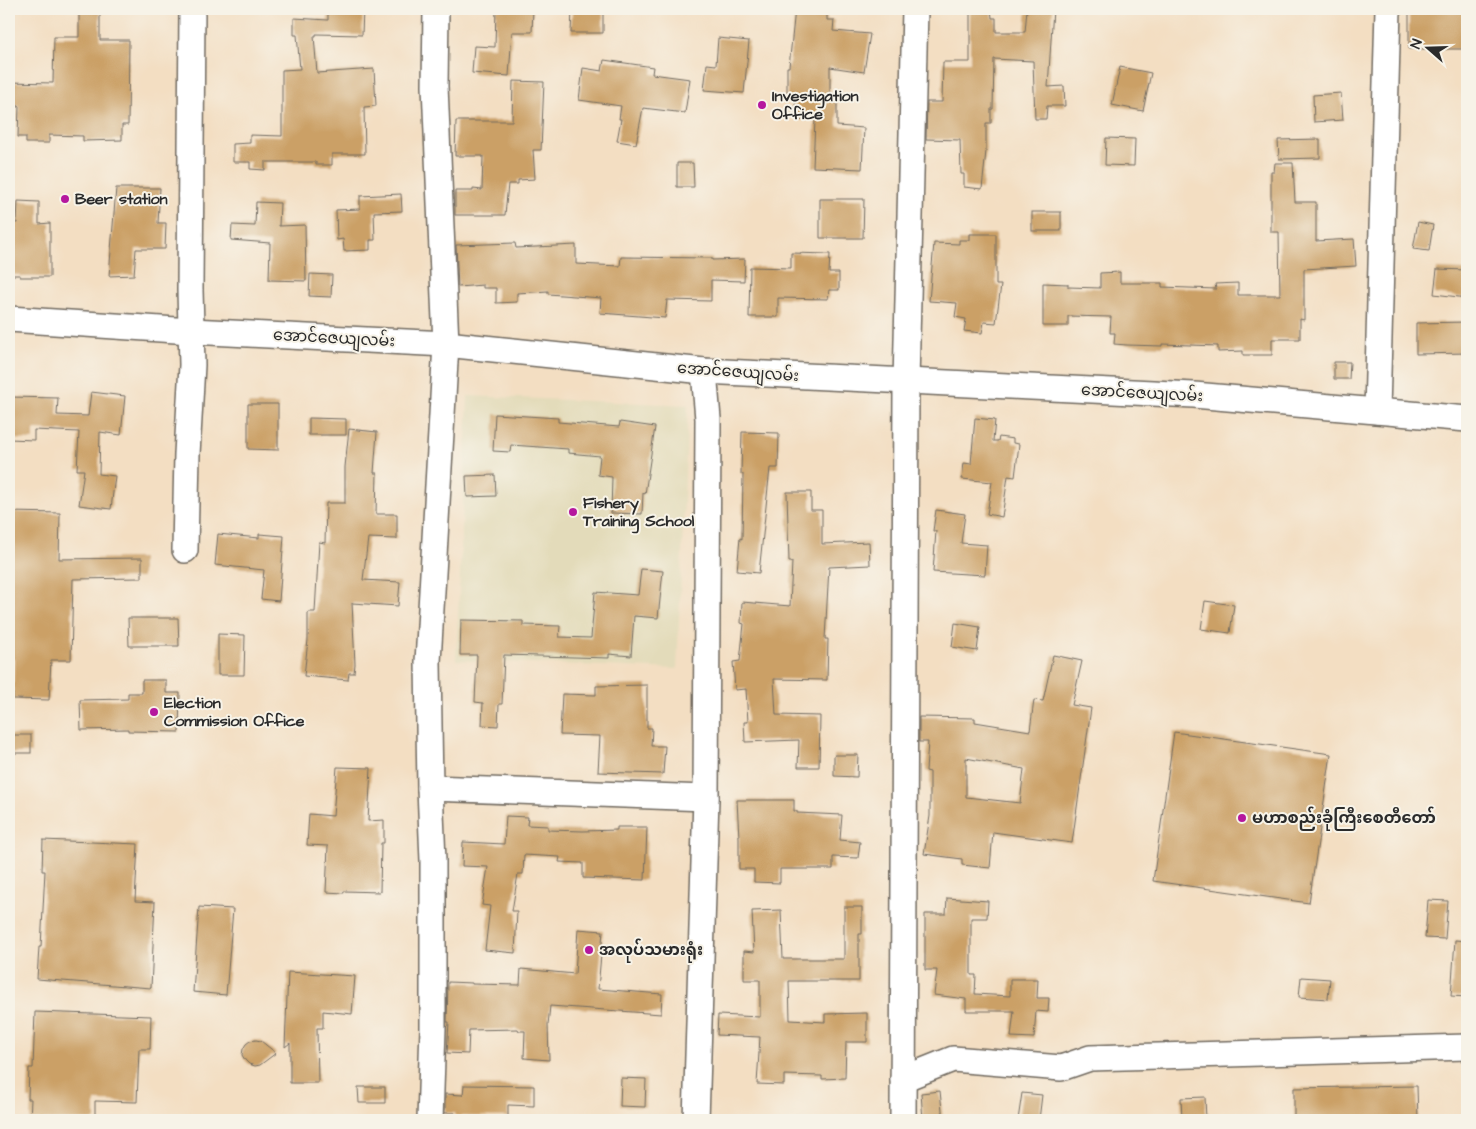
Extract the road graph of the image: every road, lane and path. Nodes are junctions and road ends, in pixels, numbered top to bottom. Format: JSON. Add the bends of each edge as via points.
{"nodes":[{"id":1,"x":192,"y":9,"type":"edge"},
{"id":2,"x":436,"y":9,"type":"edge"},
{"id":3,"x":915,"y":9,"type":"edge"},
{"id":4,"x":1388,"y":9,"type":"edge"},
{"id":5,"x":9,"y":319,"type":"edge"},
{"id":6,"x":191,"y":331,"type":"junction"},
{"id":7,"x":446,"y":344,"type":"junction"},
{"id":8,"x":704,"y":371,"type":"junction"},
{"id":9,"x":906,"y":382,"type":"junction"},
{"id":10,"x":1377,"y":411,"type":"junction"},
{"id":11,"x":1467,"y":419,"type":"edge"},
{"id":12,"x":185,"y":550,"type":"dead end"},
{"id":13,"x":430,"y":788,"type":"junction"},
{"id":14,"x":706,"y":798,"type":"junction"},
{"id":15,"x":1467,"y":1048,"type":"edge"},
{"id":16,"x":903,"y":1079,"type":"junction"},
{"id":17,"x":430,"y":1120,"type":"edge"},
{"id":18,"x":696,"y":1120,"type":"edge"},
{"id":19,"x":903,"y":1120,"type":"edge"}],
"edges":[{"from":1,"to":6,"type":"street"},
{"from":2,"to":7,"type":"street","via":[[434,86]]},
{"from":3,"to":9,"type":"street"},
{"from":4,"to":10,"type":"street"},
{"from":5,"to":6,"type":"street","name":"အောင်ဇေယျလမ်း"},
{"from":6,"to":7,"type":"street","name":"အောင်ဇေယျလမ်း"},
{"from":6,"to":12,"type":"street"},
{"from":7,"to":8,"type":"street","name":"အောင်ဇေယျလမ်း"},
{"from":7,"to":13,"type":"street","via":[[428,662]]},
{"from":8,"to":9,"type":"street","name":"အောင်ဇေယျလမ်း"},
{"from":8,"to":14,"type":"street","via":[[708,419]]},
{"from":9,"to":10,"type":"street","name":"အောင်ဇေယျလမ်း","via":[[1194,395]]},
{"from":9,"to":16,"type":"street"},
{"from":10,"to":11,"type":"street","name":"အောင်ဇေယျလမ်း"},
{"from":13,"to":14,"type":"street"},
{"from":13,"to":17,"type":"street","via":[[433,1028]]},
{"from":14,"to":18,"type":"street"},
{"from":15,"to":16,"type":"street","via":[[1090,1058],[1061,1068],[953,1059]]},
{"from":16,"to":19,"type":"street"}]}
